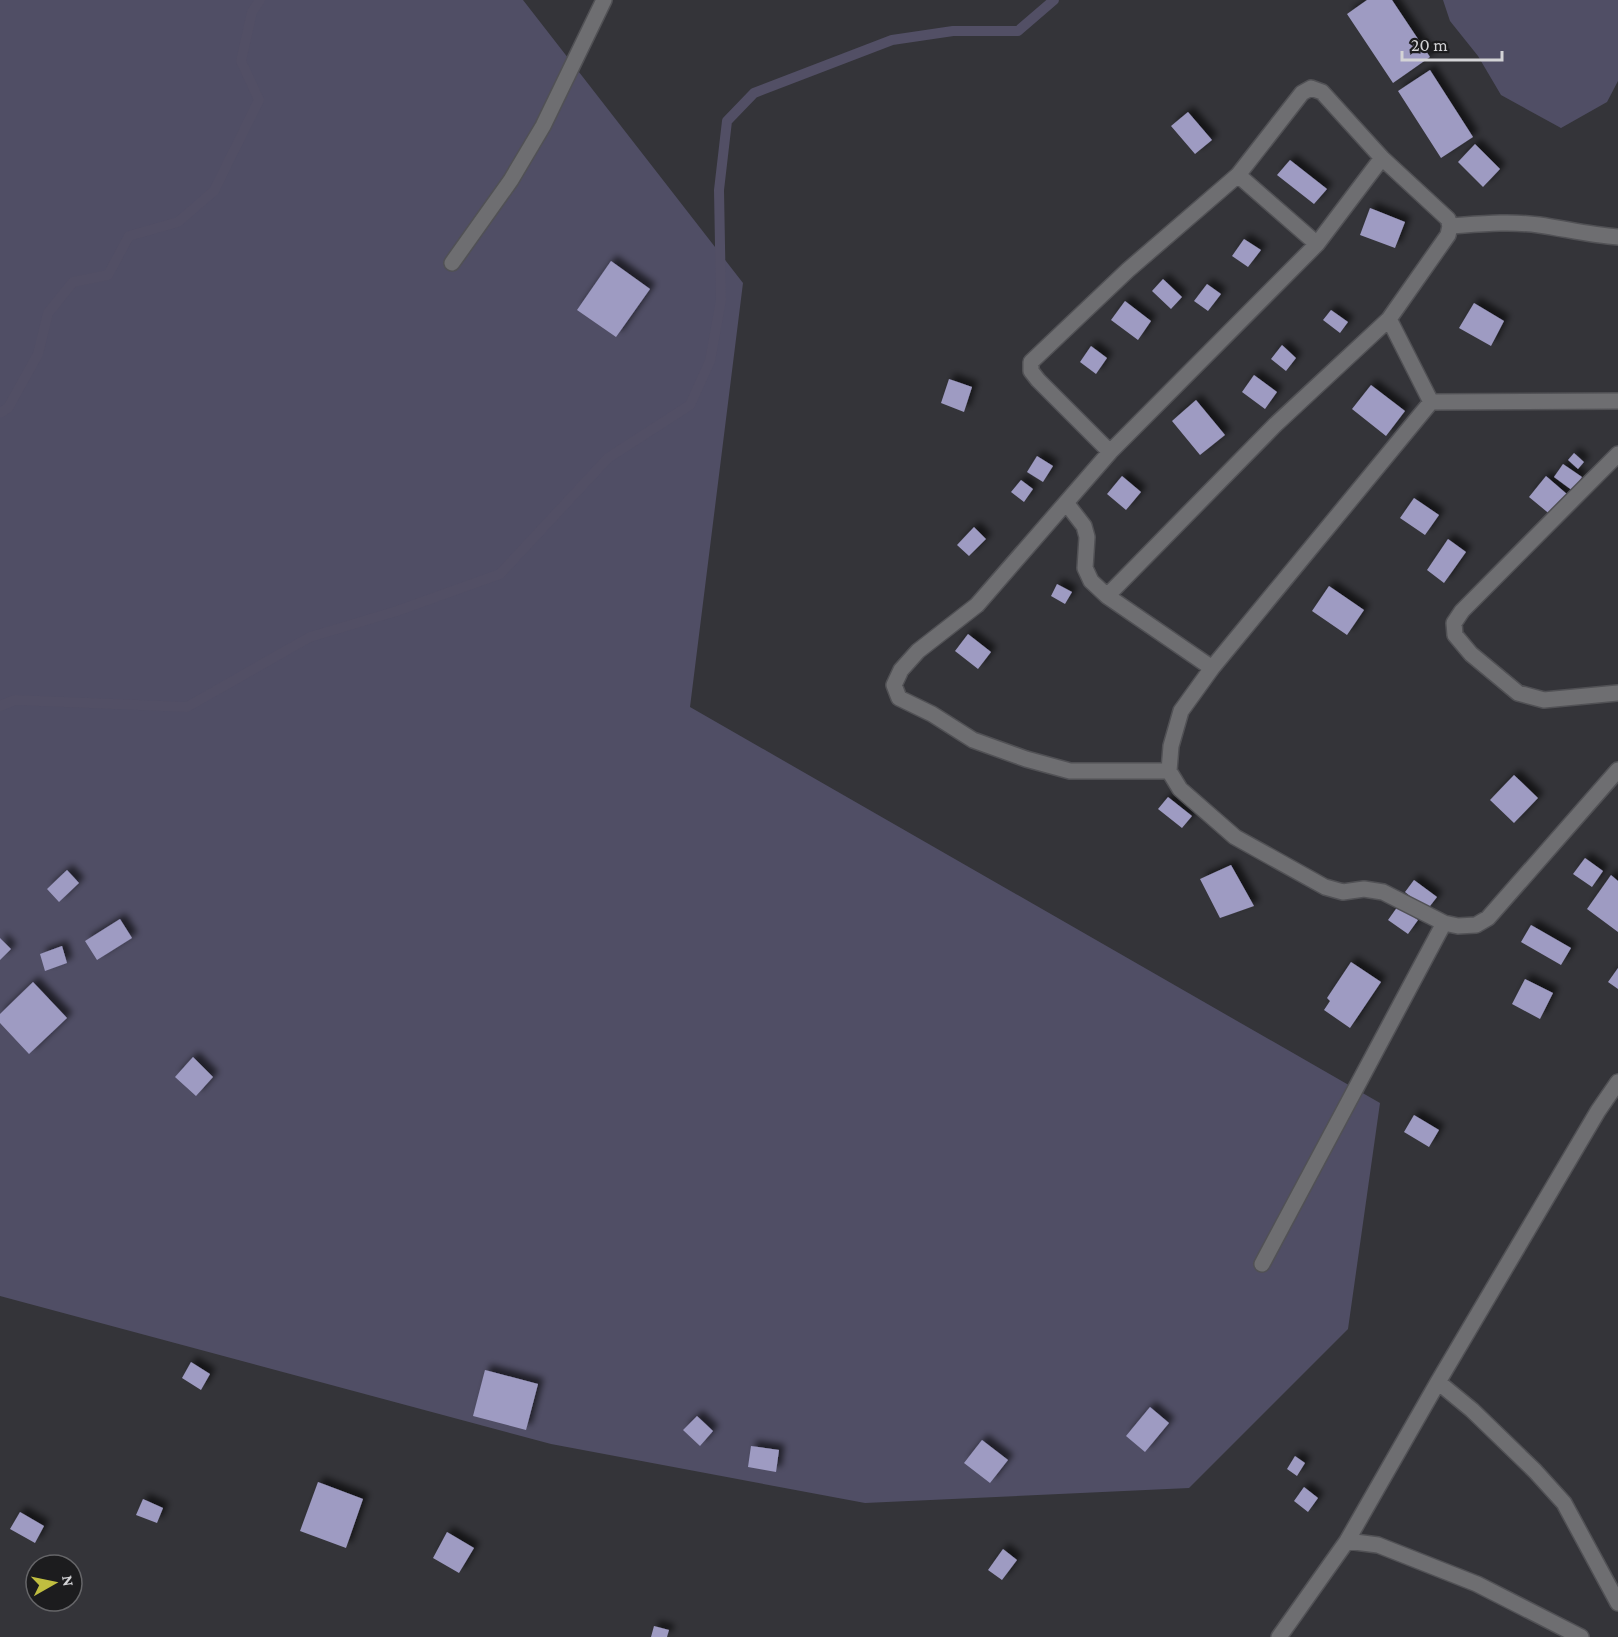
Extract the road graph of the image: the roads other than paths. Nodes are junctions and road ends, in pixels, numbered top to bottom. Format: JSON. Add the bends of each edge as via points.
{"nodes":[{"id":1,"x":604,"y":0,"type":"edge"},
{"id":2,"x":1382,"y":158,"type":"junction"},
{"id":3,"x":1238,"y":175,"type":"junction"},
{"id":4,"x":1450,"y":226,"type":"junction"},
{"id":5,"x":1618,"y":237,"type":"edge"},
{"id":6,"x":1317,"y":244,"type":"junction"},
{"id":7,"x":452,"y":263,"type":"dead end"},
{"id":8,"x":1389,"y":319,"type":"junction"},
{"id":9,"x":1618,"y":401,"type":"edge"},
{"id":10,"x":1431,"y":402,"type":"junction"},
{"id":11,"x":1110,"y":452,"type":"junction"},
{"id":12,"x":1618,"y":454,"type":"edge"},
{"id":13,"x":1067,"y":504,"type":"junction"},
{"id":14,"x":1107,"y":596,"type":"junction"},
{"id":15,"x":1212,"y":668,"type":"junction"},
{"id":16,"x":1618,"y":693,"type":"edge"},
{"id":17,"x":1618,"y":770,"type":"edge"},
{"id":18,"x":1169,"y":771,"type":"junction"},
{"id":19,"x":1444,"y":922,"type":"junction"},
{"id":20,"x":1618,"y":1082,"type":"edge"},
{"id":21,"x":1262,"y":1264,"type":"dead end"},
{"id":22,"x":1438,"y":1382,"type":"junction"},
{"id":23,"x":1347,"y":1541,"type":"junction"},
{"id":24,"x":1618,"y":1603,"type":"edge"},
{"id":25,"x":1279,"y":1637,"type":"edge"},
{"id":26,"x":1581,"y":1637,"type":"edge"}],
"edges":[{"from":1,"to":7,"type":"street","via":[[543,126],[511,180]]},
{"from":2,"to":3,"type":"street","via":[[1322,92],[1311,88],[1302,93]]},
{"from":2,"to":4,"type":"street","via":[[1448,219]]},
{"from":2,"to":6,"type":"street"},
{"from":3,"to":6,"type":"street"},
{"from":3,"to":11,"type":"street","via":[[1128,270],[1031,362],[1031,371],[1038,380]]},
{"from":4,"to":5,"type":"street","via":[[1538,225]]},
{"from":4,"to":8,"type":"street","via":[[1448,235]]},
{"from":6,"to":11,"type":"street"},
{"from":8,"to":10,"type":"street"},
{"from":8,"to":14,"type":"street","via":[[1275,425]]},
{"from":9,"to":10,"type":"street"},
{"from":10,"to":15,"type":"street"},
{"from":11,"to":13,"type":"street"},
{"from":12,"to":16,"type":"street","via":[[1461,611],[1454,623],[1455,635],[1471,654],[1518,693],[1544,700]]},
{"from":13,"to":14,"type":"street","via":[[1084,526],[1085,568],[1091,581]]},
{"from":13,"to":18,"type":"street","via":[[977,605],[918,651],[894,685],[899,698],[974,740],[1026,759],[1070,771]]},
{"from":14,"to":15,"type":"street"},
{"from":15,"to":18,"type":"street","via":[[1181,711]]},
{"from":17,"to":19,"type":"street","via":[[1488,918],[1476,925]]},
{"from":18,"to":19,"type":"street","via":[[1180,789],[1235,837],[1301,875],[1343,892],[1383,892]]},
{"from":19,"to":21,"type":"street"},
{"from":20,"to":22,"type":"street"},
{"from":22,"to":23,"type":"street"},
{"from":22,"to":24,"type":"street","via":[[1523,1458],[1564,1503]]},
{"from":23,"to":25,"type":"street"},
{"from":23,"to":26,"type":"street","via":[[1378,1545],[1477,1584]]}]}
